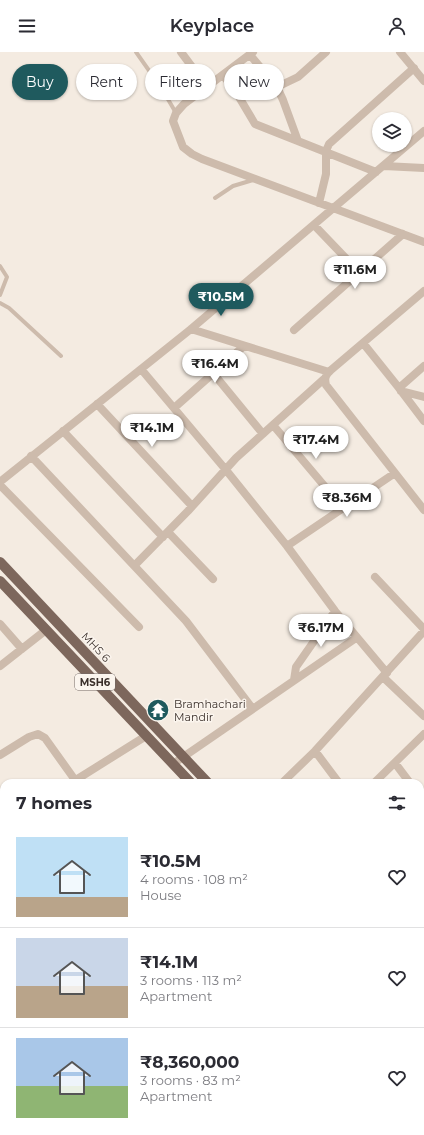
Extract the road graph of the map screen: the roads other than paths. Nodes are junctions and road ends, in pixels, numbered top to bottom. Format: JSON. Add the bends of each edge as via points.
{"nodes":[{"id":1,"x":136,"y":52,"type":"edge"},
{"id":2,"x":181,"y":52,"type":"edge"},
{"id":3,"x":326,"y":52,"type":"edge"},
{"id":4,"x":400,"y":52,"type":"edge"},
{"id":5,"x":252,"y":54,"type":"edge"},
{"id":6,"x":190,"y":64,"type":"edge"},
{"id":7,"x":260,"y":64,"type":"edge"},
{"id":8,"x":414,"y":68,"type":"junction"},
{"id":9,"x":223,"y":75,"type":"junction"},
{"id":10,"x":216,"y":80,"type":"edge"},
{"id":11,"x":424,"y":80,"type":"edge"},
{"id":12,"x":284,"y":84,"type":"edge"},
{"id":13,"x":192,"y":100,"type":"edge"},
{"id":14,"x":283,"y":100,"type":"edge"},
{"id":15,"x":176,"y":113,"type":"junction"},
{"id":16,"x":424,"y":131,"type":"edge"},
{"id":17,"x":298,"y":141,"type":"junction"},
{"id":18,"x":326,"y":152,"type":"junction"},
{"id":19,"x":384,"y":166,"type":"junction"},
{"id":20,"x":424,"y":168,"type":"edge"},
{"id":21,"x":376,"y":172,"type":"junction"},
{"id":22,"x":257,"y":179,"type":"junction"},
{"id":23,"x":215,"y":198,"type":"dead end"},
{"id":24,"x":319,"y":203,"type":"junction"},
{"id":25,"x":334,"y":209,"type":"junction"},
{"id":26,"x":314,"y":225,"type":"junction"},
{"id":27,"x":403,"y":234,"type":"junction"},
{"id":28,"x":422,"y":240,"type":"edge"},
{"id":29,"x":0,"y":266,"type":"edge"},
{"id":30,"x":359,"y":272,"type":"junction"},
{"id":31,"x":424,"y":291,"type":"edge"},
{"id":32,"x":0,"y":295,"type":"edge"},
{"id":33,"x":0,"y":303,"type":"edge"},
{"id":34,"x":191,"y":329,"type":"junction"},
{"id":35,"x":294,"y":330,"type":"dead end"},
{"id":36,"x":363,"y":343,"type":"junction"},
{"id":37,"x":244,"y":346,"type":"junction"},
{"id":38,"x":61,"y":356,"type":"dead end"},
{"id":39,"x":424,"y":366,"type":"edge"},
{"id":40,"x":141,"y":369,"type":"junction"},
{"id":41,"x":329,"y":372,"type":"junction"},
{"id":42,"x":213,"y":373,"type":"junction"},
{"id":43,"x":324,"y":379,"type":"junction"},
{"id":44,"x":400,"y":389,"type":"junction"},
{"id":45,"x":424,"y":397,"type":"edge"},
{"id":46,"x":97,"y":404,"type":"junction"},
{"id":47,"x":174,"y":408,"type":"junction"},
{"id":48,"x":424,"y":421,"type":"edge"},
{"id":49,"x":273,"y":425,"type":"junction"},
{"id":50,"x":63,"y":431,"type":"junction"},
{"id":51,"x":263,"y":434,"type":"junction"},
{"id":52,"x":31,"y":456,"type":"junction"},
{"id":53,"x":226,"y":470,"type":"junction"},
{"id":54,"x":395,"y":473,"type":"junction"},
{"id":55,"x":0,"y":482,"type":"edge"},
{"id":56,"x":0,"y":485,"type":"edge"},
{"id":57,"x":192,"y":506,"type":"junction"},
{"id":58,"x":343,"y":508,"type":"junction"},
{"id":59,"x":424,"y":510,"type":"edge"},
{"id":60,"x":166,"y":535,"type":"junction"},
{"id":61,"x":287,"y":546,"type":"junction"},
{"id":62,"x":0,"y":562,"type":"edge"},
{"id":63,"x":135,"y":565,"type":"junction"},
{"id":64,"x":375,"y":578,"type":"dead end"},
{"id":65,"x":213,"y":579,"type":"dead end"},
{"id":66,"x":0,"y":581,"type":"edge"},
{"id":67,"x":335,"y":611,"type":"junction"},
{"id":68,"x":0,"y":624,"type":"edge"},
{"id":69,"x":139,"y":627,"type":"dead end"},
{"id":70,"x":46,"y":630,"type":"junction"},
{"id":71,"x":424,"y":630,"type":"edge"},
{"id":72,"x":356,"y":638,"type":"junction"},
{"id":73,"x":22,"y":649,"type":"junction"},
{"id":74,"x":0,"y":666,"type":"edge"},
{"id":75,"x":385,"y":675,"type":"junction"},
{"id":76,"x":294,"y":680,"type":"junction"},
{"id":77,"x":252,"y":708,"type":"junction"},
{"id":78,"x":424,"y":716,"type":"edge"},
{"id":79,"x":424,"y":734,"type":"edge"},
{"id":80,"x":146,"y":736,"type":"junction"},
{"id":81,"x":315,"y":751,"type":"junction"},
{"id":82,"x":0,"y":755,"type":"edge"},
{"id":83,"x":183,"y":758,"type":"junction"},
{"id":84,"x":395,"y":762,"type":"junction"},
{"id":85,"x":173,"y":764,"type":"junction"},
{"id":86,"x":71,"y":779,"type":"edge"},
{"id":87,"x":78,"y":779,"type":"edge"},
{"id":88,"x":187,"y":779,"type":"edge"},
{"id":89,"x":204,"y":779,"type":"edge"},
{"id":90,"x":286,"y":779,"type":"edge"},
{"id":91,"x":336,"y":779,"type":"edge"},
{"id":92,"x":378,"y":779,"type":"edge"},
{"id":93,"x":407,"y":779,"type":"edge"}],
"edges":[{"from":1,"to":15,"type":"lane"},
{"from":2,"to":6,"type":"street"},
{"from":3,"to":12,"type":"street","via":[[298,77]]},
{"from":4,"to":8,"type":"street"},
{"from":5,"to":7,"type":"street"},
{"from":5,"to":9,"type":"street"},
{"from":8,"to":11,"type":"street"},
{"from":8,"to":18,"type":"street","via":[[329,144]]},
{"from":9,"to":10,"type":"street"},
{"from":9,"to":17,"type":"street","via":[[255,124]]},
{"from":13,"to":15,"type":"street"},
{"from":14,"to":17,"type":"street"},
{"from":15,"to":22,"type":"street","via":[[173,122],[187,151]]},
{"from":16,"to":19,"type":"street"},
{"from":17,"to":18,"type":"street"},
{"from":18,"to":21,"type":"street"},
{"from":18,"to":24,"type":"street","via":[[326,174]]},
{"from":19,"to":20,"type":"street"},
{"from":19,"to":21,"type":"street"},
{"from":21,"to":25,"type":"street"},
{"from":22,"to":23,"type":"lane","via":[[233,186]]},
{"from":22,"to":24,"type":"street"},
{"from":24,"to":25,"type":"street"},
{"from":25,"to":26,"type":"street"},
{"from":25,"to":27,"type":"street"},
{"from":26,"to":30,"type":"street"},
{"from":26,"to":34,"type":"street"},
{"from":27,"to":28,"type":"street"},
{"from":27,"to":30,"type":"street"},
{"from":29,"to":32,"type":"lane","via":[[7,276]]},
{"from":30,"to":35,"type":"street"},
{"from":31,"to":36,"type":"street"},
{"from":33,"to":38,"type":"lane","via":[[10,308]]},
{"from":34,"to":37,"type":"street"},
{"from":34,"to":40,"type":"street"},
{"from":36,"to":41,"type":"street"},
{"from":36,"to":44,"type":"street"},
{"from":37,"to":41,"type":"street"},
{"from":37,"to":42,"type":"street"},
{"from":39,"to":44,"type":"street"},
{"from":40,"to":46,"type":"street"},
{"from":40,"to":47,"type":"street"},
{"from":41,"to":43,"type":"street"},
{"from":42,"to":47,"type":"street"},
{"from":42,"to":51,"type":"street"},
{"from":43,"to":49,"type":"street"},
{"from":43,"to":54,"type":"street","via":[[326,385]]},
{"from":44,"to":45,"type":"street"},
{"from":44,"to":48,"type":"street"},
{"from":46,"to":50,"type":"street"},
{"from":46,"to":57,"type":"street"},
{"from":47,"to":53,"type":"street"},
{"from":49,"to":51,"type":"street"},
{"from":49,"to":58,"type":"street"},
{"from":50,"to":52,"type":"street"},
{"from":50,"to":60,"type":"street"},
{"from":51,"to":53,"type":"street"},
{"from":52,"to":55,"type":"street"},
{"from":52,"to":63,"type":"street"},
{"from":53,"to":57,"type":"street"},
{"from":53,"to":61,"type":"street"},
{"from":54,"to":58,"type":"street"},
{"from":54,"to":59,"type":"street"},
{"from":56,"to":69,"type":"street"},
{"from":57,"to":60,"type":"street"},
{"from":58,"to":61,"type":"street"},
{"from":60,"to":63,"type":"street"},
{"from":60,"to":65,"type":"street"},
{"from":61,"to":67,"type":"street"},
{"from":62,"to":83,"type":"main road","name":"MHS 6"},
{"from":63,"to":77,"type":"street","via":[[186,621]]},
{"from":64,"to":71,"type":"street"},
{"from":66,"to":70,"type":"main road","number":"MSH6"},
{"from":67,"to":72,"type":"street"},
{"from":67,"to":76,"type":"street","via":[[296,668]]},
{"from":68,"to":73,"type":"street"},
{"from":70,"to":73,"type":"street"},
{"from":70,"to":80,"type":"main road","number":"MSH6"},
{"from":71,"to":75,"type":"street"},
{"from":72,"to":75,"type":"street"},
{"from":72,"to":76,"type":"street"},
{"from":73,"to":74,"type":"street"},
{"from":75,"to":78,"type":"street"},
{"from":75,"to":81,"type":"street"},
{"from":76,"to":77,"type":"street"},
{"from":77,"to":83,"type":"street"},
{"from":79,"to":84,"type":"street"},
{"from":80,"to":85,"type":"main road","number":"MSH6"},
{"from":80,"to":87,"type":"street"},
{"from":81,"to":90,"type":"street"},
{"from":81,"to":91,"type":"street"},
{"from":82,"to":86,"type":"street","via":[[38,734],[45,738]]},
{"from":83,"to":85,"type":"street"},
{"from":83,"to":89,"type":"main road","name":"MHS 6"},
{"from":84,"to":92,"type":"street"},
{"from":84,"to":93,"type":"street"},
{"from":85,"to":88,"type":"main road","number":"MSH6"}]}
